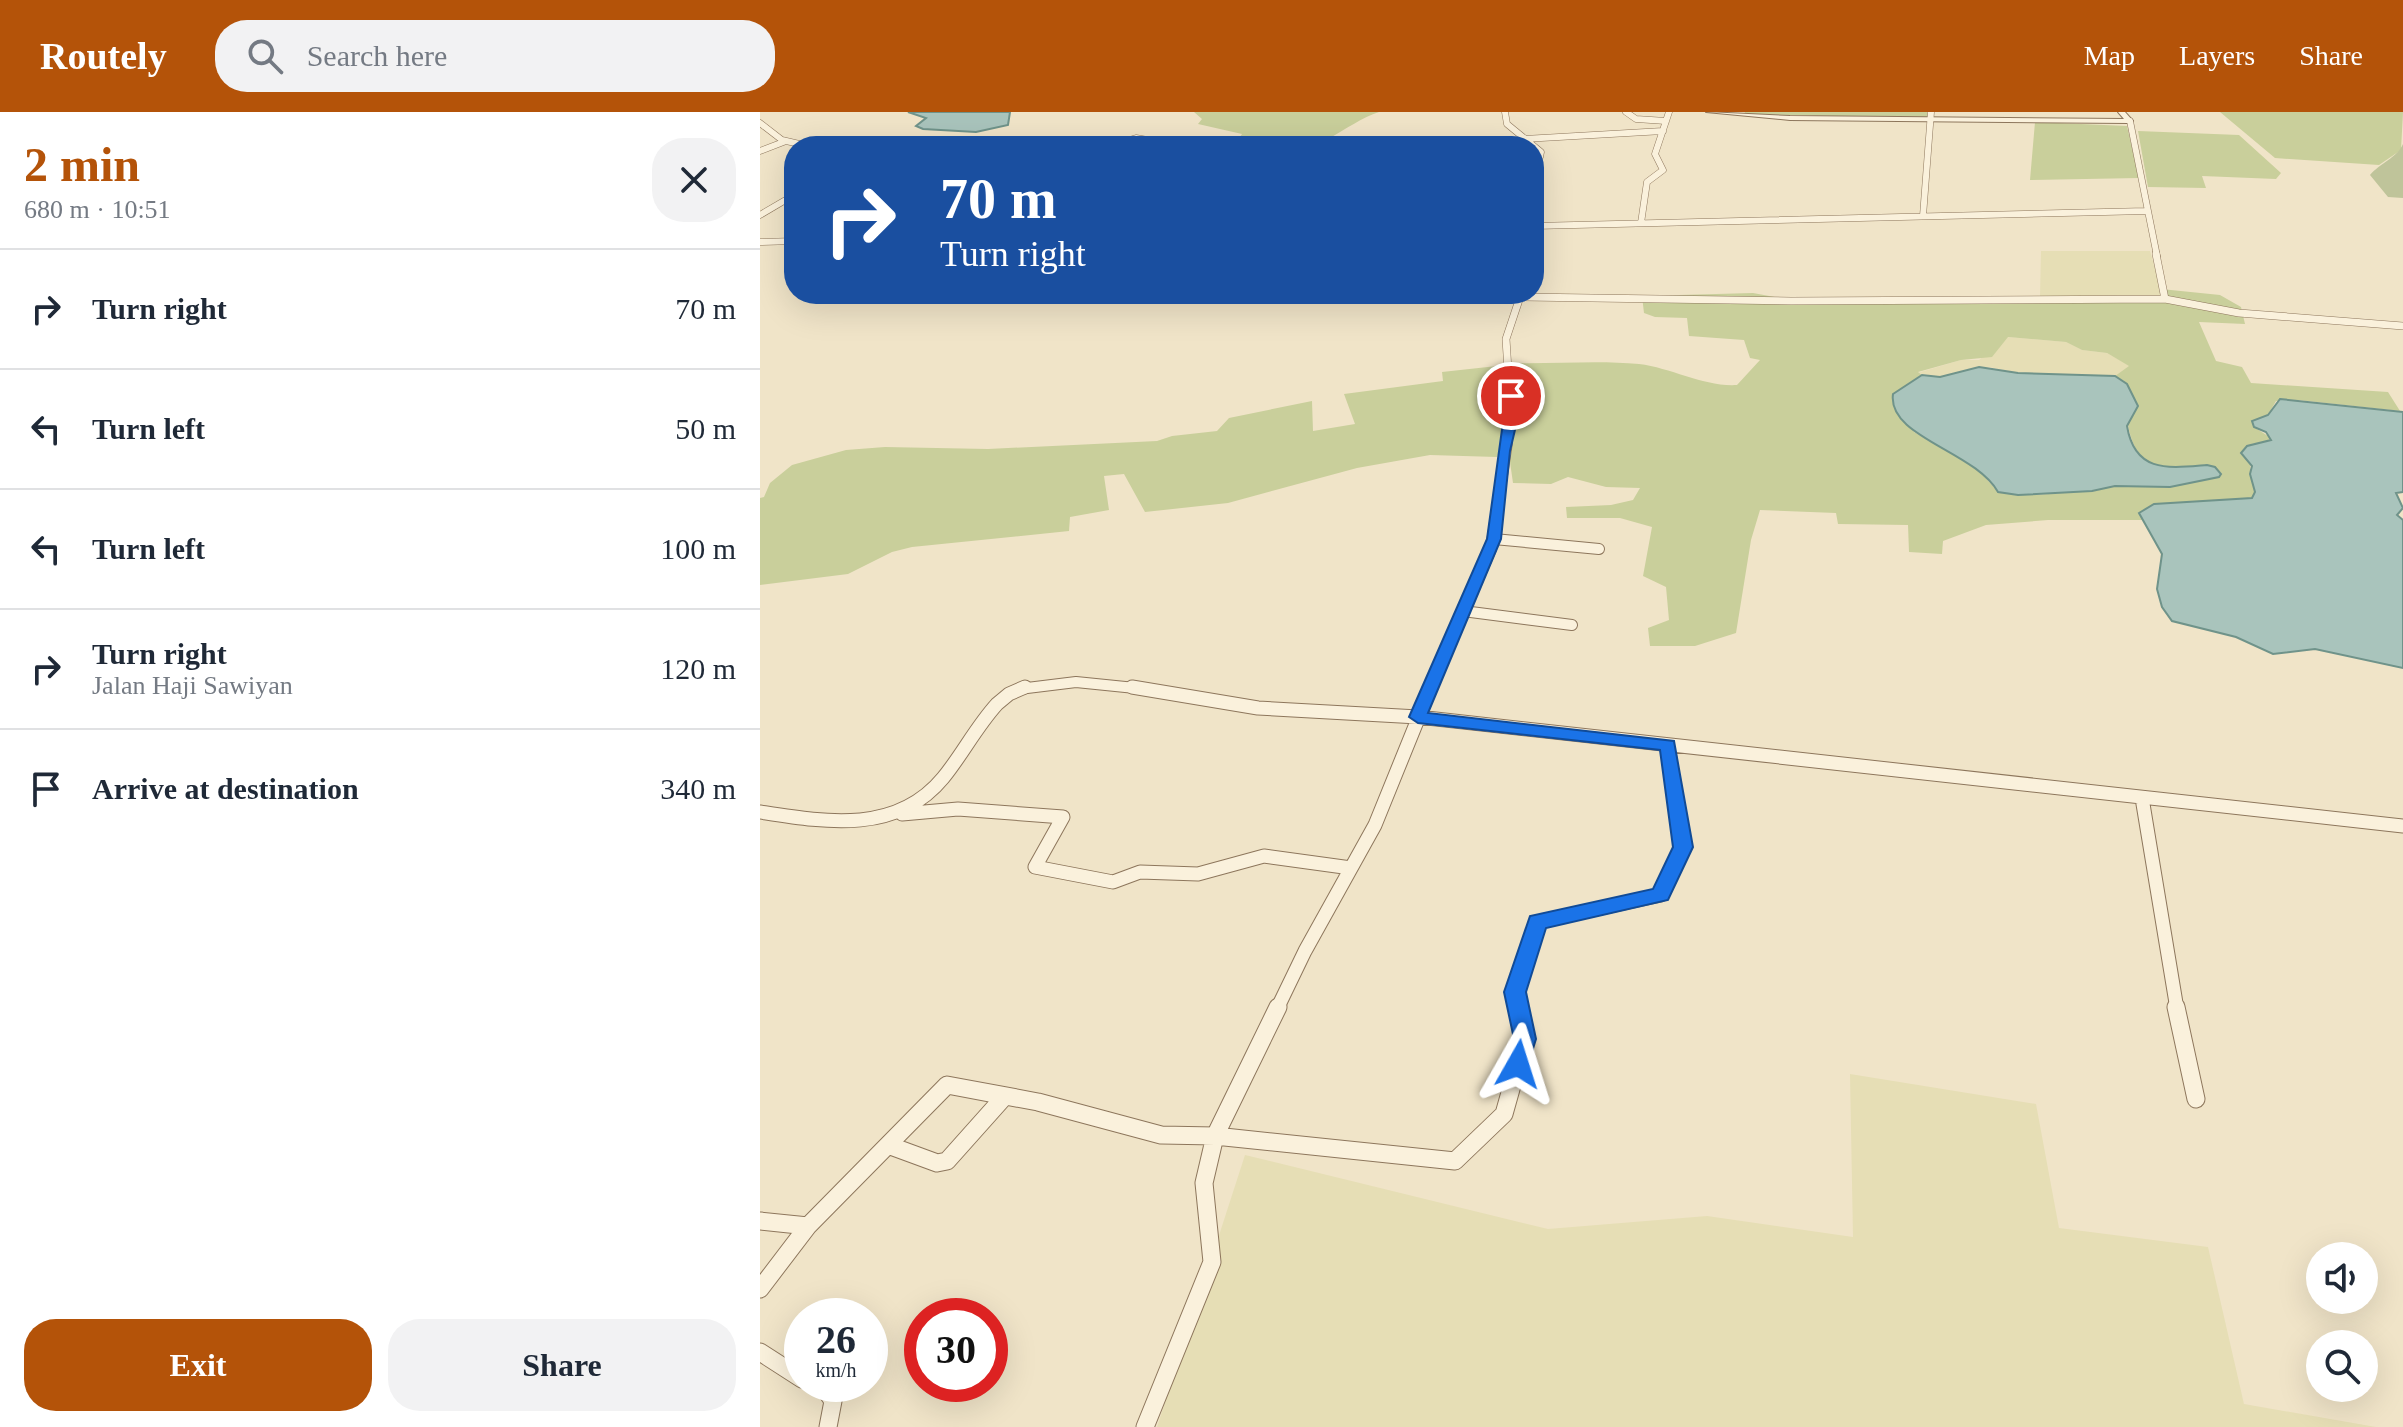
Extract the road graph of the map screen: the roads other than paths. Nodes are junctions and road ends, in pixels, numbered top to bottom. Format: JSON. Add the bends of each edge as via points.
{"nodes":[{"id":1,"x":1505,"y":112,"type":"edge"},
{"id":2,"x":1626,"y":112,"type":"edge"},
{"id":3,"x":1669,"y":112,"type":"edge"},
{"id":4,"x":1709,"y":112,"type":"edge"},
{"id":5,"x":2121,"y":112,"type":"edge"},
{"id":6,"x":1902,"y":116,"type":"edge"},
{"id":7,"x":1932,"y":116,"type":"edge"},
{"id":8,"x":1666,"y":121,"type":"junction"},
{"id":9,"x":2130,"y":121,"type":"junction"},
{"id":10,"x":760,"y":123,"type":"edge"},
{"id":11,"x":1663,"y":131,"type":"junction"},
{"id":12,"x":1520,"y":136,"type":"edge"},
{"id":13,"x":1544,"y":138,"type":"edge"},
{"id":14,"x":784,"y":140,"type":"edge"},
{"id":15,"x":784,"y":142,"type":"edge"},
{"id":16,"x":760,"y":151,"type":"edge"},
{"id":17,"x":784,"y":201,"type":"edge"},
{"id":18,"x":2146,"y":211,"type":"junction"},
{"id":19,"x":760,"y":215,"type":"edge"},
{"id":20,"x":1923,"y":216,"type":"junction"},
{"id":21,"x":1641,"y":223,"type":"junction"},
{"id":22,"x":1544,"y":228,"type":"edge"},
{"id":23,"x":784,"y":241,"type":"edge"},
{"id":24,"x":760,"y":242,"type":"edge"},
{"id":25,"x":1544,"y":296,"type":"edge"},
{"id":26,"x":2165,"y":299,"type":"junction"},
{"id":27,"x":1518,"y":304,"type":"edge"},
{"id":28,"x":2403,"y":326,"type":"edge"},
{"id":29,"x":1494,"y":539,"type":"junction"},
{"id":30,"x":1599,"y":549,"type":"dead end"},
{"id":31,"x":1463,"y":611,"type":"junction"},
{"id":32,"x":1572,"y":625,"type":"dead end"},
{"id":33,"x":1418,"y":717,"type":"junction"},
{"id":34,"x":1668,"y":745,"type":"junction"},
{"id":35,"x":2142,"y":798,"type":"junction"},
{"id":36,"x":760,"y":812,"type":"edge"},
{"id":37,"x":887,"y":815,"type":"junction"},
{"id":38,"x":2403,"y":826,"type":"edge"},
{"id":39,"x":1351,"y":868,"type":"junction"},
{"id":40,"x":1005,"y":1096,"type":"junction"},
{"id":41,"x":2196,"y":1099,"type":"dead end"},
{"id":42,"x":1215,"y":1136,"type":"junction"},
{"id":43,"x":888,"y":1145,"type":"junction"},
{"id":44,"x":760,"y":1221,"type":"edge"},
{"id":45,"x":808,"y":1226,"type":"junction"},
{"id":46,"x":760,"y":1289,"type":"edge"},
{"id":47,"x":760,"y":1352,"type":"edge"},
{"id":48,"x":784,"y":1367,"type":"edge"},
{"id":49,"x":835,"y":1402,"type":"edge"},
{"id":50,"x":828,"y":1427,"type":"edge"},
{"id":51,"x":1145,"y":1427,"type":"edge"}],
"edges":[{"from":1,"to":12,"type":"street"},
{"from":2,"to":8,"type":"street","via":[[1636,119]]},
{"from":3,"to":8,"type":"street"},
{"from":4,"to":6,"type":"street"},
{"from":5,"to":9,"type":"street"},
{"from":6,"to":7,"type":"street"},
{"from":7,"to":9,"type":"street"},
{"from":7,"to":20,"type":"street"},
{"from":8,"to":11,"type":"street"},
{"from":9,"to":18,"type":"street"},
{"from":10,"to":14,"type":"street"},
{"from":11,"to":13,"type":"street"},
{"from":11,"to":21,"type":"street","via":[[1655,154],[1663,170],[1647,182]]},
{"from":15,"to":16,"type":"street"},
{"from":17,"to":19,"type":"street"},
{"from":18,"to":20,"type":"street"},
{"from":18,"to":26,"type":"street"},
{"from":20,"to":21,"type":"street"},
{"from":21,"to":22,"type":"street"},
{"from":23,"to":24,"type":"street"},
{"from":25,"to":26,"type":"street"},
{"from":26,"to":28,"type":"street","via":[[2239,313]]},
{"from":27,"to":29,"type":"street","via":[[1506,339],[1511,422]]},
{"from":29,"to":30,"type":"street"},
{"from":29,"to":31,"type":"street"},
{"from":31,"to":32,"type":"street"},
{"from":31,"to":33,"type":"street"},
{"from":33,"to":34,"type":"street"},
{"from":33,"to":37,"type":"street","via":[[1258,707],[1115,685],[1030,686],[999,701],[922,800]]},
{"from":33,"to":39,"type":"street","via":[[1375,825]]},
{"from":34,"to":35,"type":"street"},
{"from":34,"to":42,"type":"street","via":[[1683,847],[1661,895],[1537,922],[1515,992],[1525,1039],[1504,1114],[1455,1161]]},
{"from":35,"to":38,"type":"street"},
{"from":35,"to":41,"type":"street"},
{"from":36,"to":37,"type":"street","via":[[843,822]]},
{"from":37,"to":39,"type":"street","via":[[958,809],[1063,817],[1035,867],[1113,882],[1140,872],[1198,874],[1264,856]]},
{"from":39,"to":42,"type":"street"},
{"from":40,"to":42,"type":"street","via":[[1140,1131]]},
{"from":40,"to":43,"type":"street","via":[[947,1085]]},
{"from":40,"to":43,"type":"street","via":[[947,1161],[937,1163]]},
{"from":42,"to":51,"type":"street","via":[[1204,1183],[1212,1262]]},
{"from":43,"to":45,"type":"street"},
{"from":44,"to":45,"type":"street"},
{"from":45,"to":46,"type":"street"},
{"from":47,"to":48,"type":"street"},
{"from":49,"to":50,"type":"street"}]}
